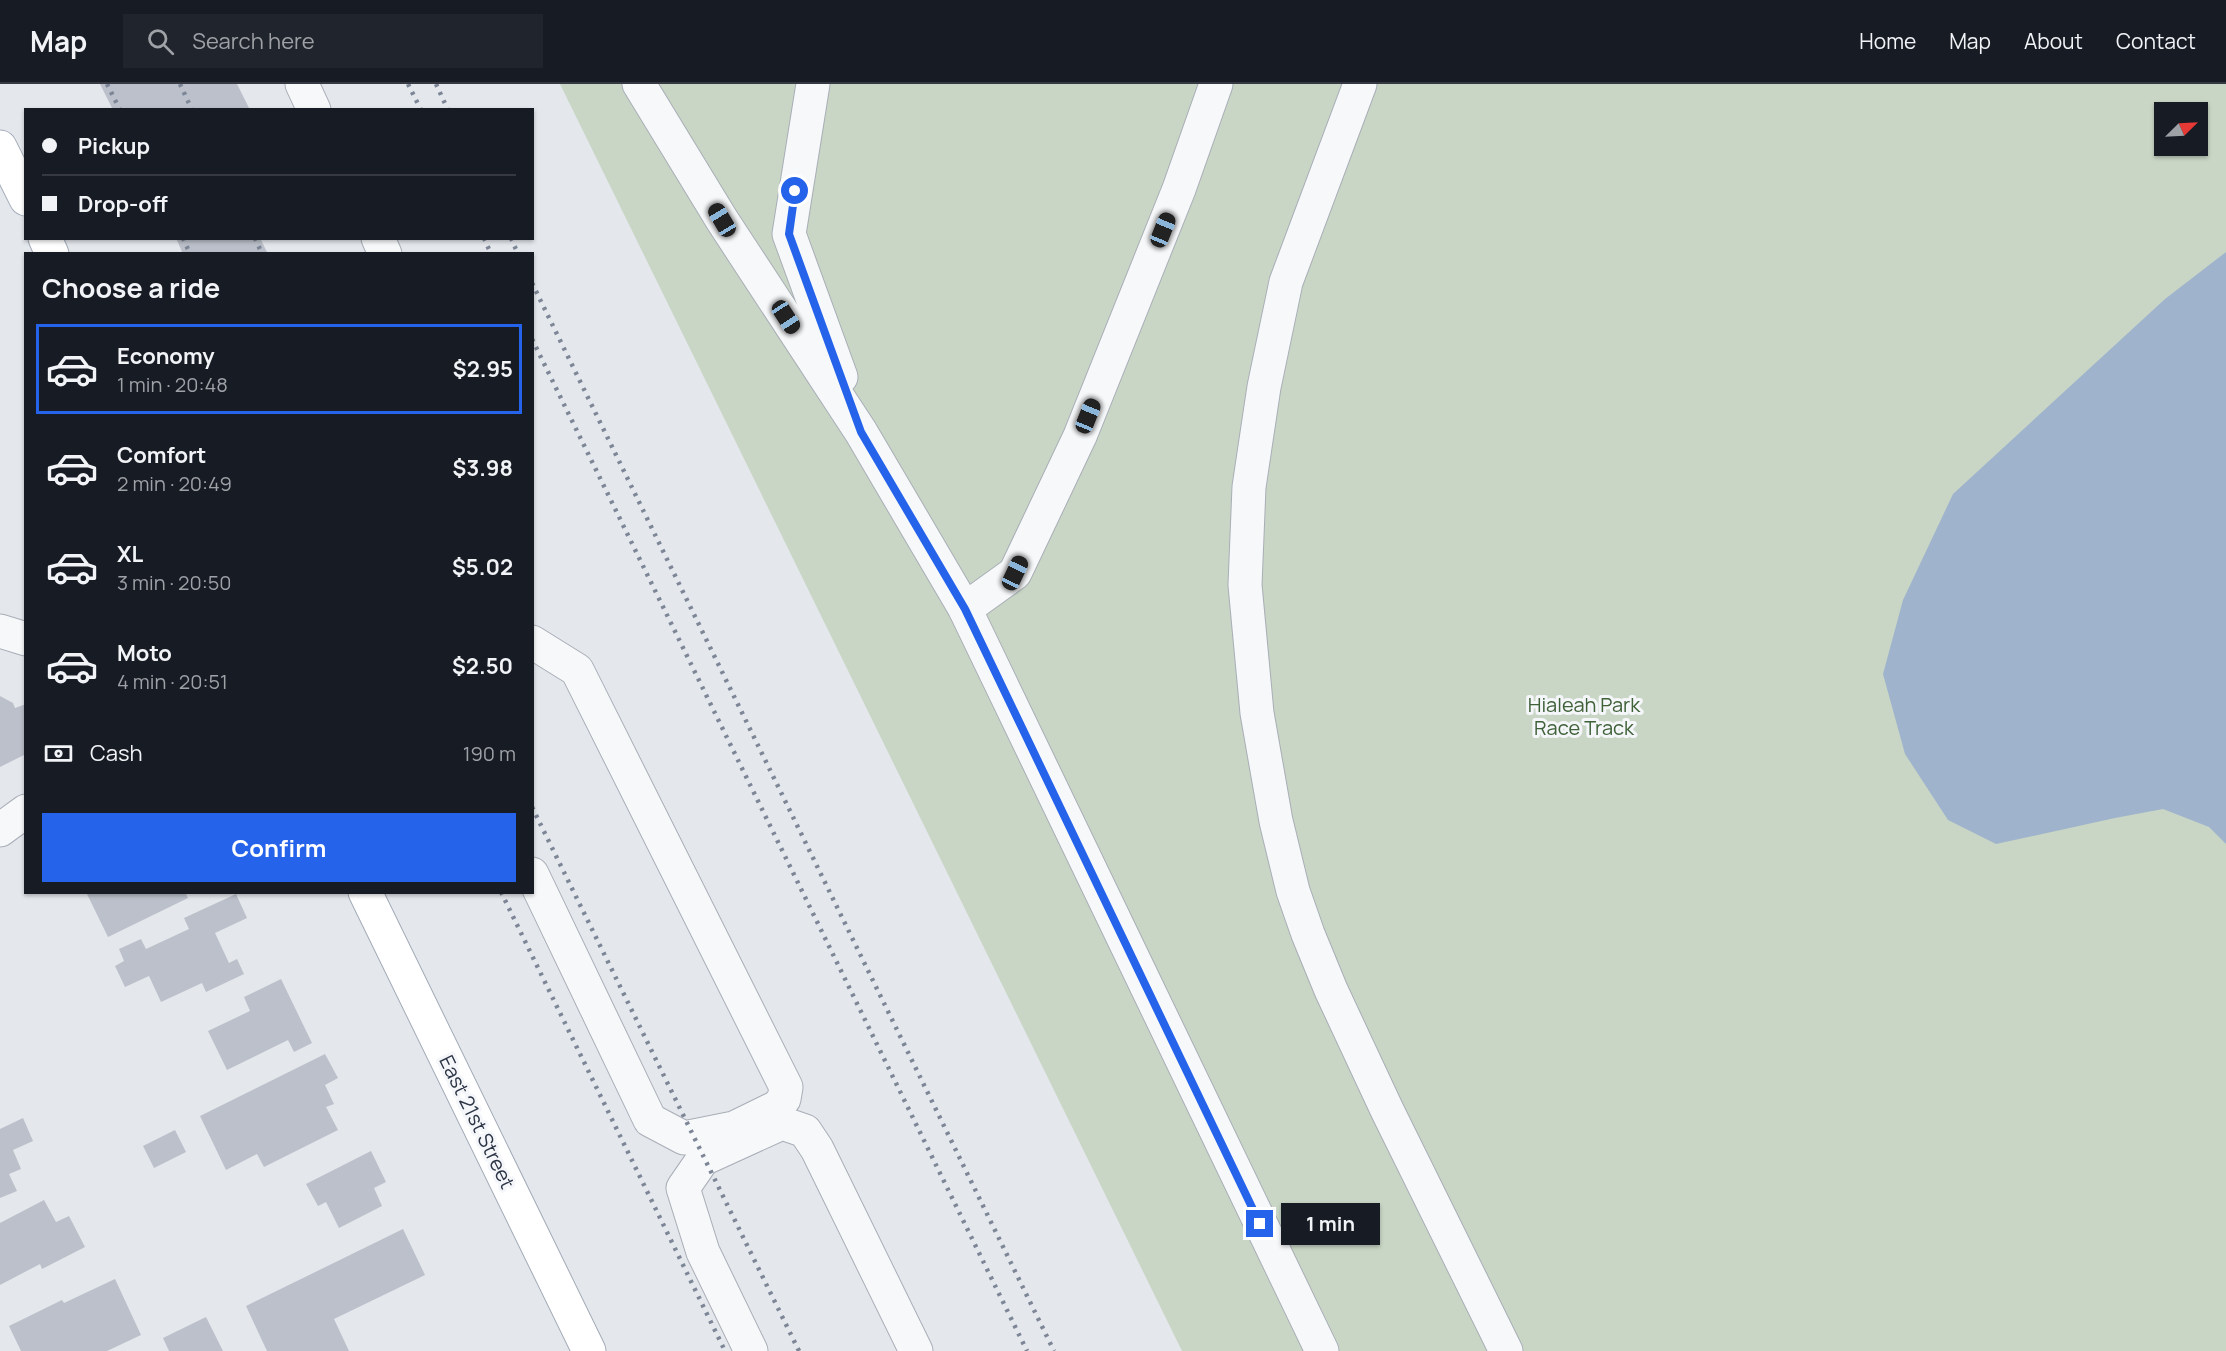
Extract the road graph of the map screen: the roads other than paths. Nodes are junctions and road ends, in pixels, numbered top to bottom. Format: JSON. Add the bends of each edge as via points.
{"nodes":[{"id":1,"x":302,"y":84,"type":"edge"},
{"id":2,"x":639,"y":84,"type":"edge"},
{"id":3,"x":813,"y":84,"type":"edge"},
{"id":4,"x":1216,"y":84,"type":"edge"},
{"id":5,"x":1360,"y":84,"type":"edge"},
{"id":6,"x":313,"y":108,"type":"edge"},
{"id":7,"x":0,"y":147,"type":"edge"},
{"id":8,"x":24,"y":195,"type":"edge"},
{"id":9,"x":861,"y":432,"type":"junction"},
{"id":10,"x":965,"y":609,"type":"junction"},
{"id":11,"x":0,"y":631,"type":"edge"},
{"id":12,"x":24,"y":638,"type":"edge"},
{"id":13,"x":534,"y":643,"type":"edge"},
{"id":14,"x":24,"y":812,"type":"edge"},
{"id":15,"x":0,"y":830,"type":"edge"},
{"id":16,"x":24,"y":840,"type":"edge"},
{"id":17,"x":0,"y":846,"type":"edge"},
{"id":18,"x":534,"y":878,"type":"edge"},
{"id":19,"x":366,"y":894,"type":"edge"},
{"id":20,"x":589,"y":1351,"type":"edge"},
{"id":21,"x":751,"y":1351,"type":"edge"},
{"id":22,"x":916,"y":1351,"type":"edge"},
{"id":23,"x":1322,"y":1351,"type":"edge"},
{"id":24,"x":1506,"y":1351,"type":"edge"}],
"edges":[{"from":1,"to":6,"type":"street"},
{"from":2,"to":9,"type":"street","via":[[722,220]]},
{"from":3,"to":9,"type":"street","via":[[789,234]]},
{"from":4,"to":10,"type":"street","via":[[1179,189],[1080,436],[1015,573]]},
{"from":5,"to":24,"type":"street","via":[[1286,282],[1264,387],[1249,487],[1245,585],[1257,713],[1276,821],[1308,934],[1387,1110]]},
{"from":7,"to":8,"type":"main road"},
{"from":9,"to":10,"type":"street"},
{"from":10,"to":23,"type":"street"},
{"from":11,"to":12,"type":"street"},
{"from":13,"to":18,"type":"street","via":[[577,670],[786,1088],[777,1107],[734,1128],[684,1138],[650,1120]]},
{"from":14,"to":15,"type":"street"},
{"from":16,"to":17,"type":"street"},
{"from":19,"to":20,"type":"main road","name":"East 21st Street"},
{"from":21,"to":22,"type":"street","via":[[703,1252],[683,1188],[703,1159],[782,1123],[805,1131],[817,1149]]}]}
